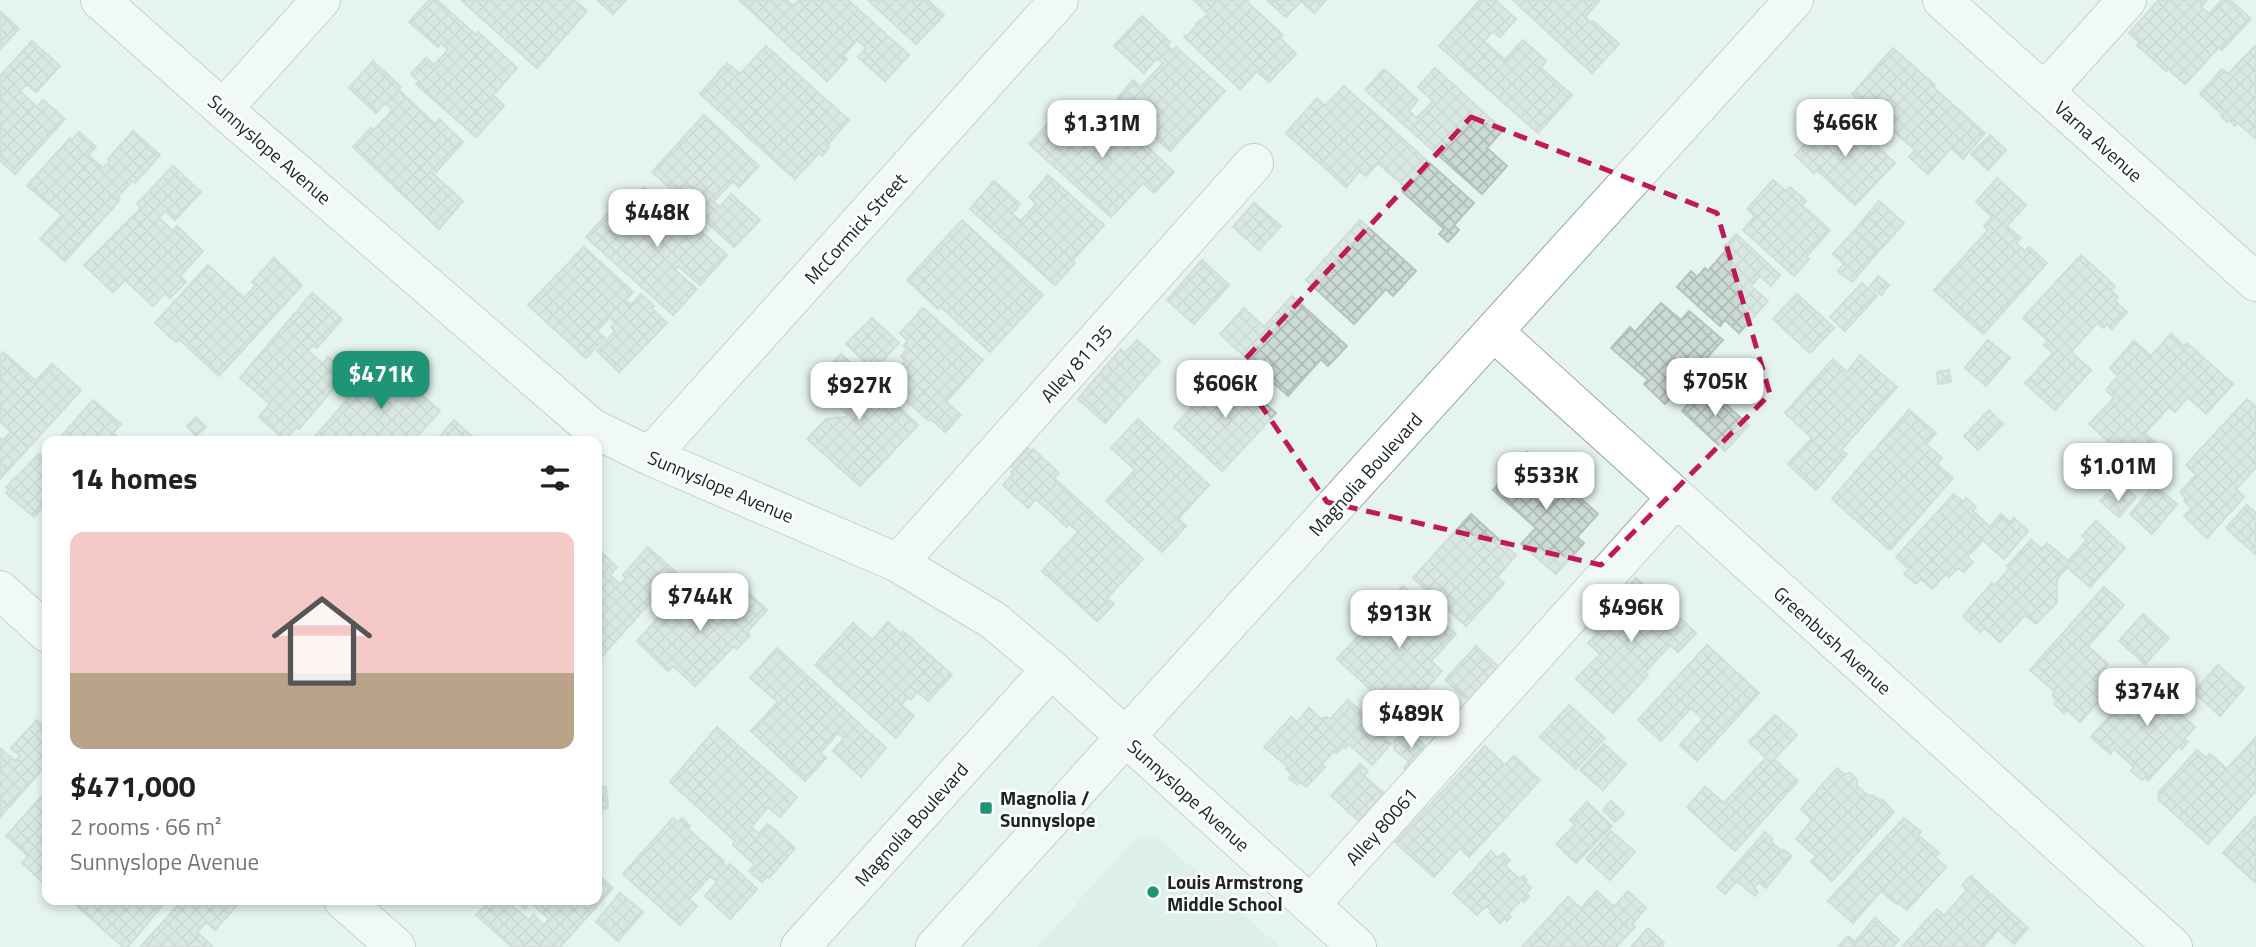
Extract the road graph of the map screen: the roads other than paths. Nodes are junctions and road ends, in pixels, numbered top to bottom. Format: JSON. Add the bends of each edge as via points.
{"nodes":[{"id":1,"x":100,"y":0,"type":"edge"},
{"id":2,"x":321,"y":0,"type":"edge"},
{"id":3,"x":1059,"y":0,"type":"edge"},
{"id":4,"x":1794,"y":0,"type":"edge"},
{"id":5,"x":1942,"y":0,"type":"edge"},
{"id":6,"x":2127,"y":0,"type":"edge"},
{"id":7,"x":2045,"y":91,"type":"junction"},
{"id":8,"x":223,"y":109,"type":"junction"},
{"id":9,"x":1254,"y":163,"type":"dead end"},
{"id":10,"x":2256,"y":282,"type":"edge"},
{"id":11,"x":1494,"y":332,"type":"junction"},
{"id":12,"x":650,"y":456,"type":"junction"},
{"id":13,"x":1676,"y":498,"type":"junction"},
{"id":14,"x":898,"y":563,"type":"junction"},
{"id":15,"x":0,"y":590,"type":"edge"},
{"id":16,"x":42,"y":628,"type":"edge"},
{"id":17,"x":1051,"y":669,"type":"junction"},
{"id":18,"x":1126,"y":738,"type":"junction"},
{"id":19,"x":349,"y":905,"type":"edge"},
{"id":20,"x":1310,"y":905,"type":"junction"},
{"id":21,"x":396,"y":947,"type":"edge"},
{"id":22,"x":800,"y":947,"type":"edge"},
{"id":23,"x":935,"y":947,"type":"edge"},
{"id":24,"x":1357,"y":947,"type":"edge"},
{"id":25,"x":2173,"y":947,"type":"edge"}],
"edges":[{"from":1,"to":8,"type":"street","name":"Sunnyslope Avenue"},
{"from":2,"to":8,"type":"street"},
{"from":3,"to":12,"type":"street","name":"McCormick Street"},
{"from":4,"to":11,"type":"street","name":"Magnolia Boulevard"},
{"from":5,"to":7,"type":"street","name":"Varna Avenue"},
{"from":6,"to":7,"type":"street"},
{"from":7,"to":10,"type":"street","name":"Varna Avenue"},
{"from":8,"to":12,"type":"street","name":"Sunnyslope Avenue","via":[[592,428]]},
{"from":9,"to":14,"type":"street","name":"Alley 81135"},
{"from":11,"to":13,"type":"street","name":"Greenbush Avenue"},
{"from":11,"to":18,"type":"street","name":"Magnolia Boulevard"},
{"from":12,"to":14,"type":"street","name":"Sunnyslope Avenue"},
{"from":13,"to":20,"type":"street","name":"Alley 80061"},
{"from":13,"to":25,"type":"street","name":"Greenbush Avenue"},
{"from":14,"to":17,"type":"street","name":"Sunnyslope Avenue","via":[[993,620]]},
{"from":15,"to":16,"type":"street"},
{"from":17,"to":18,"type":"street","name":"Sunnyslope Avenue"},
{"from":17,"to":22,"type":"street","name":"Magnolia Boulevard"},
{"from":18,"to":20,"type":"street","name":"Sunnyslope Avenue"},
{"from":18,"to":23,"type":"street","name":"Magnolia Boulevard"},
{"from":19,"to":21,"type":"street"},
{"from":20,"to":24,"type":"street","name":"Sunnyslope Avenue"}]}
